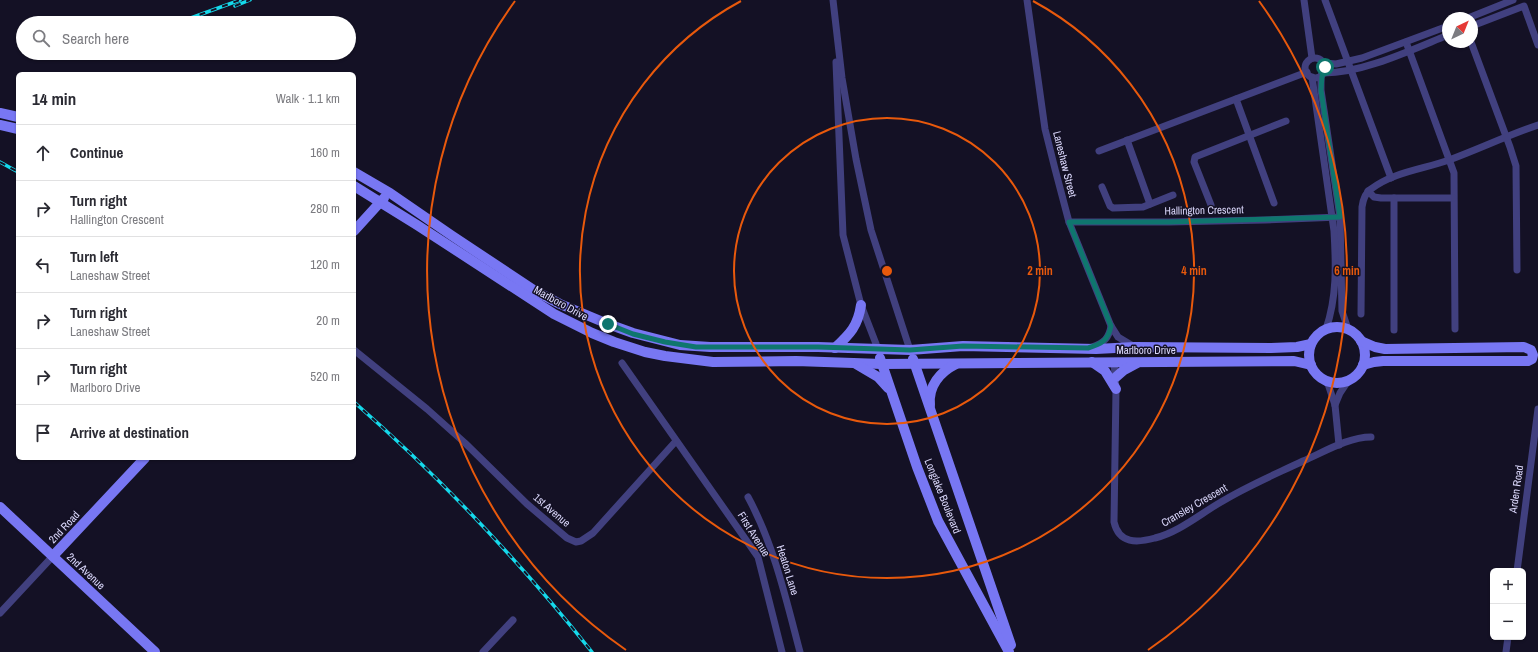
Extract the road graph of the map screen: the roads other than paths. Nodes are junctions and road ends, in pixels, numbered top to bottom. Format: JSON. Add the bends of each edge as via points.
{"nodes":[{"id":1,"x":828,"y":0,"type":"edge"},
{"id":2,"x":833,"y":0,"type":"edge"},
{"id":3,"x":1027,"y":0,"type":"edge"},
{"id":4,"x":1304,"y":0,"type":"edge"},
{"id":5,"x":1325,"y":0,"type":"edge"},
{"id":6,"x":1513,"y":0,"type":"edge"},
{"id":7,"x":1478,"y":14,"type":"edge"},
{"id":8,"x":1478,"y":24,"type":"edge"},
{"id":9,"x":1442,"y":28,"type":"edge"},
{"id":10,"x":1442,"y":37,"type":"edge"},
{"id":11,"x":1406,"y":42,"type":"junction"},
{"id":12,"x":1538,"y":45,"type":"edge"},
{"id":13,"x":1473,"y":48,"type":"edge"},
{"id":14,"x":1408,"y":50,"type":"junction"},
{"id":15,"x":838,"y":57,"type":"junction"},
{"id":16,"x":1312,"y":58,"type":"junction"},
{"id":17,"x":1348,"y":62,"type":"junction"},
{"id":18,"x":1324,"y":63,"type":"junction"},
{"id":19,"x":1350,"y":71,"type":"junction"},
{"id":20,"x":1323,"y":74,"type":"junction"},
{"id":21,"x":1309,"y":75,"type":"junction"},
{"id":22,"x":1236,"y":99,"type":"junction"},
{"id":23,"x":2,"y":111,"type":"edge"},
{"id":24,"x":16,"y":116,"type":"edge"},
{"id":25,"x":1286,"y":121,"type":"dead end"},
{"id":26,"x":0,"y":125,"type":"edge"},
{"id":27,"x":1538,"y":125,"type":"edge"},
{"id":28,"x":16,"y":129,"type":"edge"},
{"id":29,"x":1249,"y":135,"type":"junction"},
{"id":30,"x":1505,"y":136,"type":"junction"},
{"id":31,"x":1127,"y":140,"type":"junction"},
{"id":32,"x":1099,"y":151,"type":"dead end"},
{"id":33,"x":1449,"y":160,"type":"junction"},
{"id":34,"x":356,"y":173,"type":"edge"},
{"id":35,"x":1391,"y":178,"type":"junction"},
{"id":36,"x":356,"y":187,"type":"edge"},
{"id":37,"x":1102,"y":187,"type":"dead end"},
{"id":38,"x":1368,"y":191,"type":"junction"},
{"id":39,"x":390,"y":193,"type":"junction"},
{"id":40,"x":1173,"y":195,"type":"dead end"},
{"id":41,"x":1394,"y":198,"type":"junction"},
{"id":42,"x":1453,"y":198,"type":"junction"},
{"id":43,"x":380,"y":202,"type":"junction"},
{"id":44,"x":1274,"y":203,"type":"dead end"},
{"id":45,"x":1150,"y":204,"type":"junction"},
{"id":46,"x":1211,"y":205,"type":"dead end"},
{"id":47,"x":1340,"y":217,"type":"junction"},
{"id":48,"x":1332,"y":218,"type":"junction"},
{"id":49,"x":1069,"y":222,"type":"junction"},
{"id":50,"x":356,"y":229,"type":"edge"},
{"id":51,"x":1516,"y":270,"type":"dead end"},
{"id":52,"x":861,"y":305,"type":"junction"},
{"id":53,"x":1361,"y":314,"type":"dead end"},
{"id":54,"x":1111,"y":326,"type":"junction"},
{"id":55,"x":1326,"y":329,"type":"junction"},
{"id":56,"x":1348,"y":329,"type":"junction"},
{"id":57,"x":1455,"y":329,"type":"dead end"},
{"id":58,"x":1394,"y":330,"type":"dead end"},
{"id":59,"x":1361,"y":341,"type":"junction"},
{"id":60,"x":1311,"y":344,"type":"junction"},
{"id":61,"x":1135,"y":347,"type":"junction"},
{"id":62,"x":835,"y":348,"type":"junction"},
{"id":63,"x":1092,"y":348,"type":"junction"},
{"id":64,"x":878,"y":349,"type":"junction"},
{"id":65,"x":910,"y":350,"type":"junction"},
{"id":66,"x":356,"y":352,"type":"edge"},
{"id":67,"x":1092,"y":362,"type":"junction"},
{"id":68,"x":1114,"y":362,"type":"junction"},
{"id":69,"x":1139,"y":362,"type":"junction"},
{"id":70,"x":622,"y":363,"type":"dead end"},
{"id":71,"x":854,"y":363,"type":"junction"},
{"id":72,"x":882,"y":364,"type":"junction"},
{"id":73,"x":914,"y":364,"type":"junction"},
{"id":74,"x":956,"y":364,"type":"junction"},
{"id":75,"x":1311,"y":366,"type":"junction"},
{"id":76,"x":1363,"y":366,"type":"junction"},
{"id":77,"x":1116,"y":377,"type":"junction"},
{"id":78,"x":1327,"y":381,"type":"junction"},
{"id":79,"x":1348,"y":381,"type":"junction"},
{"id":80,"x":1116,"y":390,"type":"junction"},
{"id":81,"x":893,"y":396,"type":"junction"},
{"id":82,"x":1335,"y":406,"type":"junction"},
{"id":83,"x":1538,"y":409,"type":"edge"},
{"id":84,"x":932,"y":416,"type":"junction"},
{"id":85,"x":1371,"y":437,"type":"dead end"},
{"id":86,"x":676,"y":441,"type":"junction"},
{"id":87,"x":1339,"y":445,"type":"junction"},
{"id":88,"x":143,"y":460,"type":"edge"},
{"id":89,"x":748,"y":497,"type":"dead end"},
{"id":90,"x":0,"y":507,"type":"edge"},
{"id":91,"x":53,"y":556,"type":"junction"},
{"id":92,"x":1517,"y":568,"type":"edge"},
{"id":93,"x":0,"y":613,"type":"edge"},
{"id":94,"x":513,"y":620,"type":"dead end"},
{"id":95,"x":1508,"y":640,"type":"edge"},
{"id":96,"x":1009,"y":648,"type":"edge"},
{"id":97,"x":155,"y":652,"type":"edge"},
{"id":98,"x":483,"y":652,"type":"edge"},
{"id":99,"x":782,"y":652,"type":"edge"},
{"id":100,"x":800,"y":652,"type":"edge"},
{"id":101,"x":1506,"y":652,"type":"edge"}],
"edges":[{"from":1,"to":15,"type":"street"},
{"from":2,"to":15,"type":"street"},
{"from":3,"to":49,"type":"street","name":"Laneshaw Street","via":[[1046,129]]},
{"from":4,"to":16,"type":"street"},
{"from":5,"to":17,"type":"street"},
{"from":6,"to":7,"type":"street"},
{"from":8,"to":12,"type":"street","via":[[1524,6]]},
{"from":9,"to":11,"type":"street"},
{"from":10,"to":14,"type":"street"},
{"from":11,"to":14,"type":"street"},
{"from":11,"to":17,"type":"street"},
{"from":13,"to":30,"type":"street"},
{"from":14,"to":19,"type":"street"},
{"from":14,"to":33,"type":"street"},
{"from":15,"to":52,"type":"street","via":[[843,234]]},
{"from":15,"to":65,"type":"street","via":[[871,230]]},
{"from":16,"to":18,"type":"street"},
{"from":16,"to":21,"type":"street","via":[[1307,62],[1306,69]]},
{"from":17,"to":18,"type":"street"},
{"from":17,"to":19,"type":"street"},
{"from":18,"to":20,"type":"street"},
{"from":19,"to":20,"type":"street"},
{"from":19,"to":35,"type":"street"},
{"from":20,"to":21,"type":"street","via":[[1315,78]]},
{"from":20,"to":47,"type":"street","via":[[1321,90]]},
{"from":21,"to":22,"type":"street"},
{"from":21,"to":48,"type":"street"},
{"from":22,"to":29,"type":"street"},
{"from":22,"to":31,"type":"street"},
{"from":23,"to":24,"type":"main road"},
{"from":25,"to":29,"type":"street"},
{"from":26,"to":28,"type":"main road"},
{"from":27,"to":30,"type":"street"},
{"from":29,"to":44,"type":"street"},
{"from":29,"to":46,"type":"street","via":[[1195,157],[1194,162]]},
{"from":30,"to":33,"type":"street"},
{"from":30,"to":51,"type":"street","via":[[1516,166]]},
{"from":31,"to":32,"type":"street"},
{"from":31,"to":45,"type":"street"},
{"from":33,"to":35,"type":"street"},
{"from":33,"to":42,"type":"street","via":[[1454,174]]},
{"from":34,"to":39,"type":"main road","name":"Marlboro Drive"},
{"from":35,"to":38,"type":"street"},
{"from":36,"to":43,"type":"main road","name":"Marlboro Drive"},
{"from":37,"to":45,"type":"street","via":[[1113,208],[1138,208]]},
{"from":38,"to":41,"type":"street","via":[[1374,197]]},
{"from":38,"to":53,"type":"street","via":[[1362,207]]},
{"from":39,"to":43,"type":"main road"},
{"from":39,"to":62,"type":"main road","name":"Marlboro Drive","via":[[535,290],[578,312],[633,334],[696,347]]},
{"from":40,"to":45,"type":"street"},
{"from":41,"to":42,"type":"street"},
{"from":41,"to":58,"type":"street"},
{"from":42,"to":57,"type":"street"},
{"from":43,"to":50,"type":"main road"},
{"from":43,"to":71,"type":"main road","name":"Marlboro Drive","via":[[554,314],[614,342],[652,353],[713,362]]},
{"from":47,"to":48,"type":"street","name":"Hallington Crescent"},
{"from":47,"to":56,"type":"street","via":[[1342,311]]},
{"from":48,"to":49,"type":"street","name":"Hallington Crescent"},
{"from":48,"to":55,"type":"street","via":[[1335,246],[1334,296],[1332,313]]},
{"from":49,"to":54,"type":"street","name":"Laneshaw Street"},
{"from":52,"to":62,"type":"main road","via":[[857,323]]},
{"from":52,"to":64,"type":"street"},
{"from":54,"to":61,"type":"street","name":"Laneshaw Street","via":[[1118,337]]},
{"from":54,"to":63,"type":"street","via":[[1106,339]]},
{"from":55,"to":56,"type":"main road","via":[[1337,326]]},
{"from":55,"to":60,"type":"main road","via":[[1317,335]]},
{"from":56,"to":59,"type":"main road"},
{"from":59,"to":76,"type":"main road","via":[[1365,355]]},
{"from":59,"to":76,"type":"main road","via":[[1385,349],[1524,347],[1531,350],[1533,355],[1528,361],[1383,361]]},
{"from":60,"to":61,"type":"main road","name":"Marlboro Drive","via":[[1271,348]]},
{"from":60,"to":75,"type":"main road"},
{"from":61,"to":63,"type":"main road","name":"Marlboro Drive"},
{"from":62,"to":64,"type":"main road","name":"Marlboro Drive"},
{"from":63,"to":65,"type":"main road","name":"Marlboro Drive","via":[[963,346]]},
{"from":63,"to":68,"type":"main road","via":[[1106,353]]},
{"from":64,"to":65,"type":"main road","name":"Marlboro Drive"},
{"from":64,"to":72,"type":"main road","name":"Longlake Boulevard"},
{"from":65,"to":73,"type":"main road","name":"Longlake Boulevard"},
{"from":66,"to":86,"type":"street","name":"1st Avenue","via":[[465,442],[527,504],[572,540],[581,541],[593,533]]},
{"from":67,"to":68,"type":"main road","name":"Marlboro Drive"},
{"from":67,"to":74,"type":"main road","name":"Marlboro Drive"},
{"from":67,"to":80,"type":"main road","via":[[1105,371]]},
{"from":68,"to":69,"type":"main road","name":"Marlboro Drive"},
{"from":68,"to":77,"type":"street","name":"Cransley Crescent"},
{"from":69,"to":75,"type":"main road","name":"Marlboro Drive","via":[[1294,361]]},
{"from":69,"to":77,"type":"main road"},
{"from":70,"to":86,"type":"street"},
{"from":71,"to":72,"type":"main road","name":"Marlboro Drive"},
{"from":71,"to":81,"type":"main road","via":[[878,376]]},
{"from":72,"to":73,"type":"main road","name":"Marlboro Drive"},
{"from":72,"to":81,"type":"main road","name":"Longlake Boulevard"},
{"from":73,"to":74,"type":"main road","name":"Marlboro Drive"},
{"from":73,"to":84,"type":"main road","name":"Longlake Boulevard"},
{"from":74,"to":84,"type":"main road","via":[[947,368],[935,382],[930,400]]},
{"from":75,"to":78,"type":"main road"},
{"from":76,"to":79,"type":"main road","via":[[1357,375]]},
{"from":77,"to":80,"type":"street","name":"Cransley Crescent"},
{"from":78,"to":79,"type":"main road"},
{"from":78,"to":82,"type":"street"},
{"from":79,"to":82,"type":"street"},
{"from":80,"to":87,"type":"street","name":"Cransley Crescent","via":[[1114,522],[1119,536],[1124,539],[1146,540],[1164,536],[1235,494]]},
{"from":81,"to":96,"type":"main road","name":"Longlake Boulevard","via":[[938,521]]},
{"from":82,"to":87,"type":"street"},
{"from":83,"to":92,"type":"street","name":"Arden Road"},
{"from":84,"to":96,"type":"main road","name":"Longlake Boulevard"},
{"from":85,"to":87,"type":"street","name":"Cransley Crescent"},
{"from":86,"to":99,"type":"street","name":"First Avenue","via":[[758,557]]},
{"from":88,"to":91,"type":"main road","name":"2nd Road"},
{"from":89,"to":100,"type":"street","name":"Heaton Lane","via":[[759,517],[774,560]]},
{"from":90,"to":91,"type":"main road","name":"2nd Avenue"},
{"from":91,"to":93,"type":"street","name":"2nd Road"},
{"from":91,"to":97,"type":"main road","name":"2nd Avenue"},
{"from":94,"to":98,"type":"street"},
{"from":95,"to":101,"type":"street"}]}
